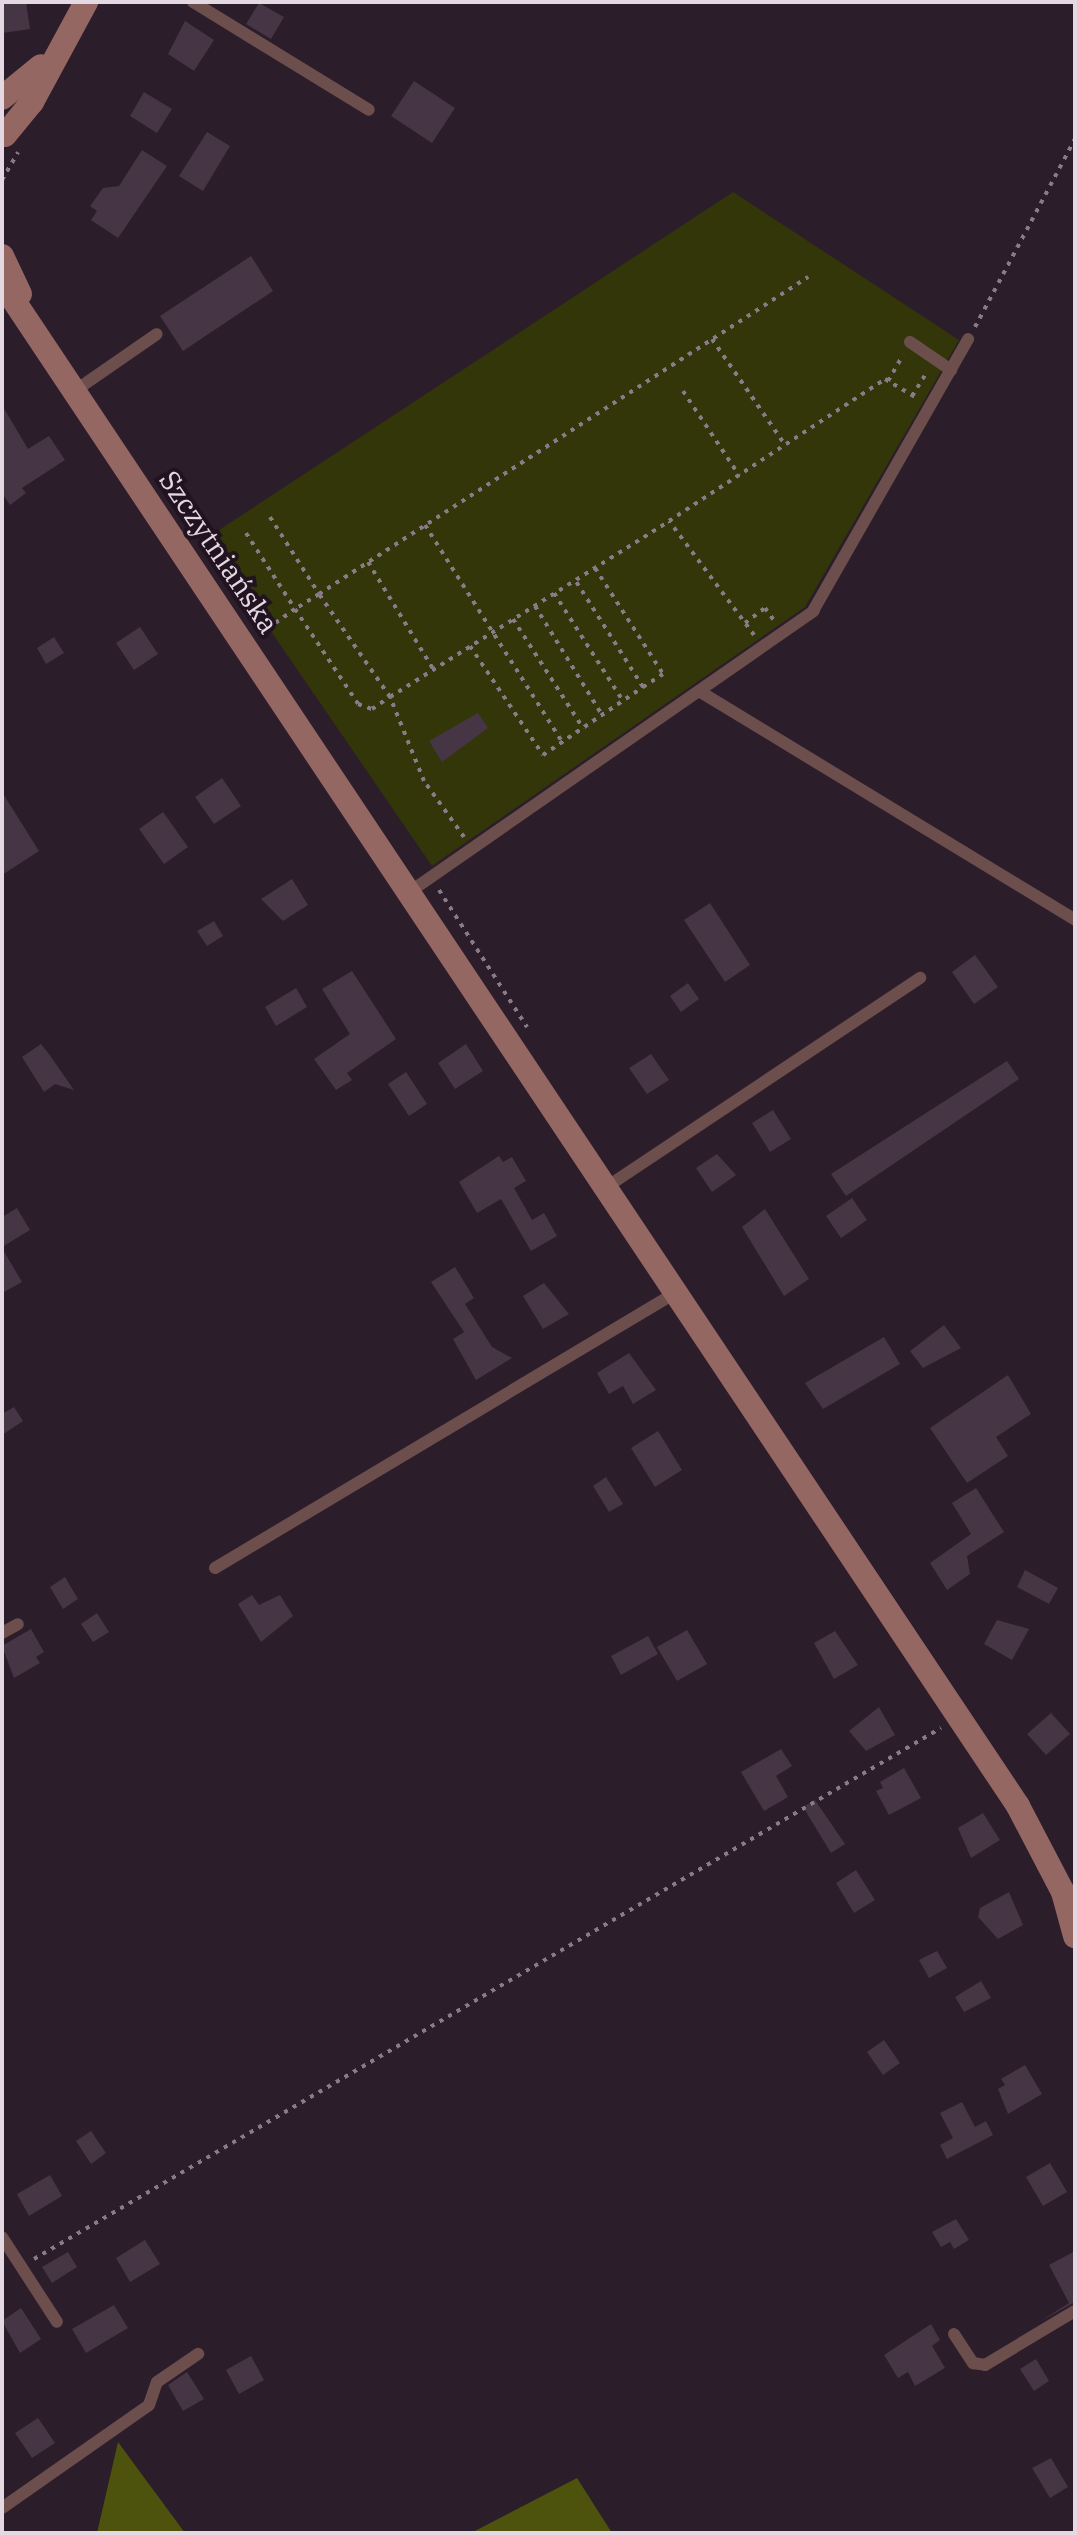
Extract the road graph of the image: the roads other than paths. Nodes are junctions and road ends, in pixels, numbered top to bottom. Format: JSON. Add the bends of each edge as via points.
{"nodes":[{"id":1,"x":86,"y":2,"type":"edge"},
{"id":2,"x":193,"y":2,"type":"edge"},
{"id":3,"x":68,"y":33,"type":"junction"},
{"id":4,"x":2,"y":98,"type":"edge"},
{"id":5,"x":369,"y":110,"type":"dead end"},
{"id":6,"x":3,"y":134,"type":"edge"},
{"id":7,"x":2,"y":256,"type":"edge"},
{"id":8,"x":2,"y":283,"type":"edge"},
{"id":9,"x":36,"y":329,"type":"junction"},
{"id":10,"x":157,"y":334,"type":"dead end"},
{"id":11,"x":968,"y":339,"type":"road end"},
{"id":12,"x":910,"y":342,"type":"road end"},
{"id":13,"x":951,"y":370,"type":"junction"},
{"id":14,"x":76,"y":390,"type":"junction"},
{"id":15,"x":699,"y":691,"type":"junction"},
{"id":16,"x":408,"y":893,"type":"junction"},
{"id":17,"x":1075,"y":920,"type":"edge"},
{"id":18,"x":920,"y":978,"type":"dead end"},
{"id":19,"x":605,"y":1188,"type":"junction"},
{"id":20,"x":675,"y":1293,"type":"junction"},
{"id":21,"x":215,"y":1568,"type":"dead end"},
{"id":22,"x":18,"y":1624,"type":"dead end"},
{"id":23,"x":2,"y":1633,"type":"edge"},
{"id":24,"x":1075,"y":1936,"type":"edge"},
{"id":25,"x":2,"y":2237,"type":"edge"},
{"id":26,"x":1075,"y":2311,"type":"edge"},
{"id":27,"x":57,"y":2322,"type":"dead end"},
{"id":28,"x":954,"y":2334,"type":"dead end"},
{"id":29,"x":198,"y":2354,"type":"dead end"},
{"id":30,"x":2,"y":2508,"type":"edge"}],
"edges":[{"from":1,"to":3,"type":"street"},
{"from":2,"to":5,"type":"lane"},
{"from":3,"to":4,"type":"street","via":[[28,82]]},
{"from":3,"to":6,"type":"street","via":[[32,102]]},
{"from":7,"to":9,"type":"street","name":"Szczytniańska"},
{"from":8,"to":9,"type":"street","name":"Szczytniańska"},
{"from":9,"to":14,"type":"street","name":"Szczytniańska"},
{"from":10,"to":14,"type":"lane"},
{"from":11,"to":13,"type":"lane"},
{"from":12,"to":13,"type":"lane"},
{"from":13,"to":15,"type":"lane","via":[[813,611]]},
{"from":14,"to":16,"type":"street","name":"Szczytniańska"},
{"from":15,"to":16,"type":"lane"},
{"from":15,"to":17,"type":"lane"},
{"from":16,"to":19,"type":"street","name":"Szczytniańska"},
{"from":18,"to":19,"type":"lane"},
{"from":19,"to":20,"type":"street","name":"Szczytniańska"},
{"from":20,"to":21,"type":"lane"},
{"from":20,"to":24,"type":"street","name":"Szczytniańska","via":[[1018,1806],[1063,1892]]},
{"from":22,"to":23,"type":"lane"},
{"from":25,"to":27,"type":"lane"},
{"from":26,"to":28,"type":"lane","via":[[985,2365],[973,2363]]},
{"from":29,"to":30,"type":"lane","via":[[157,2382],[149,2405]]}]}
